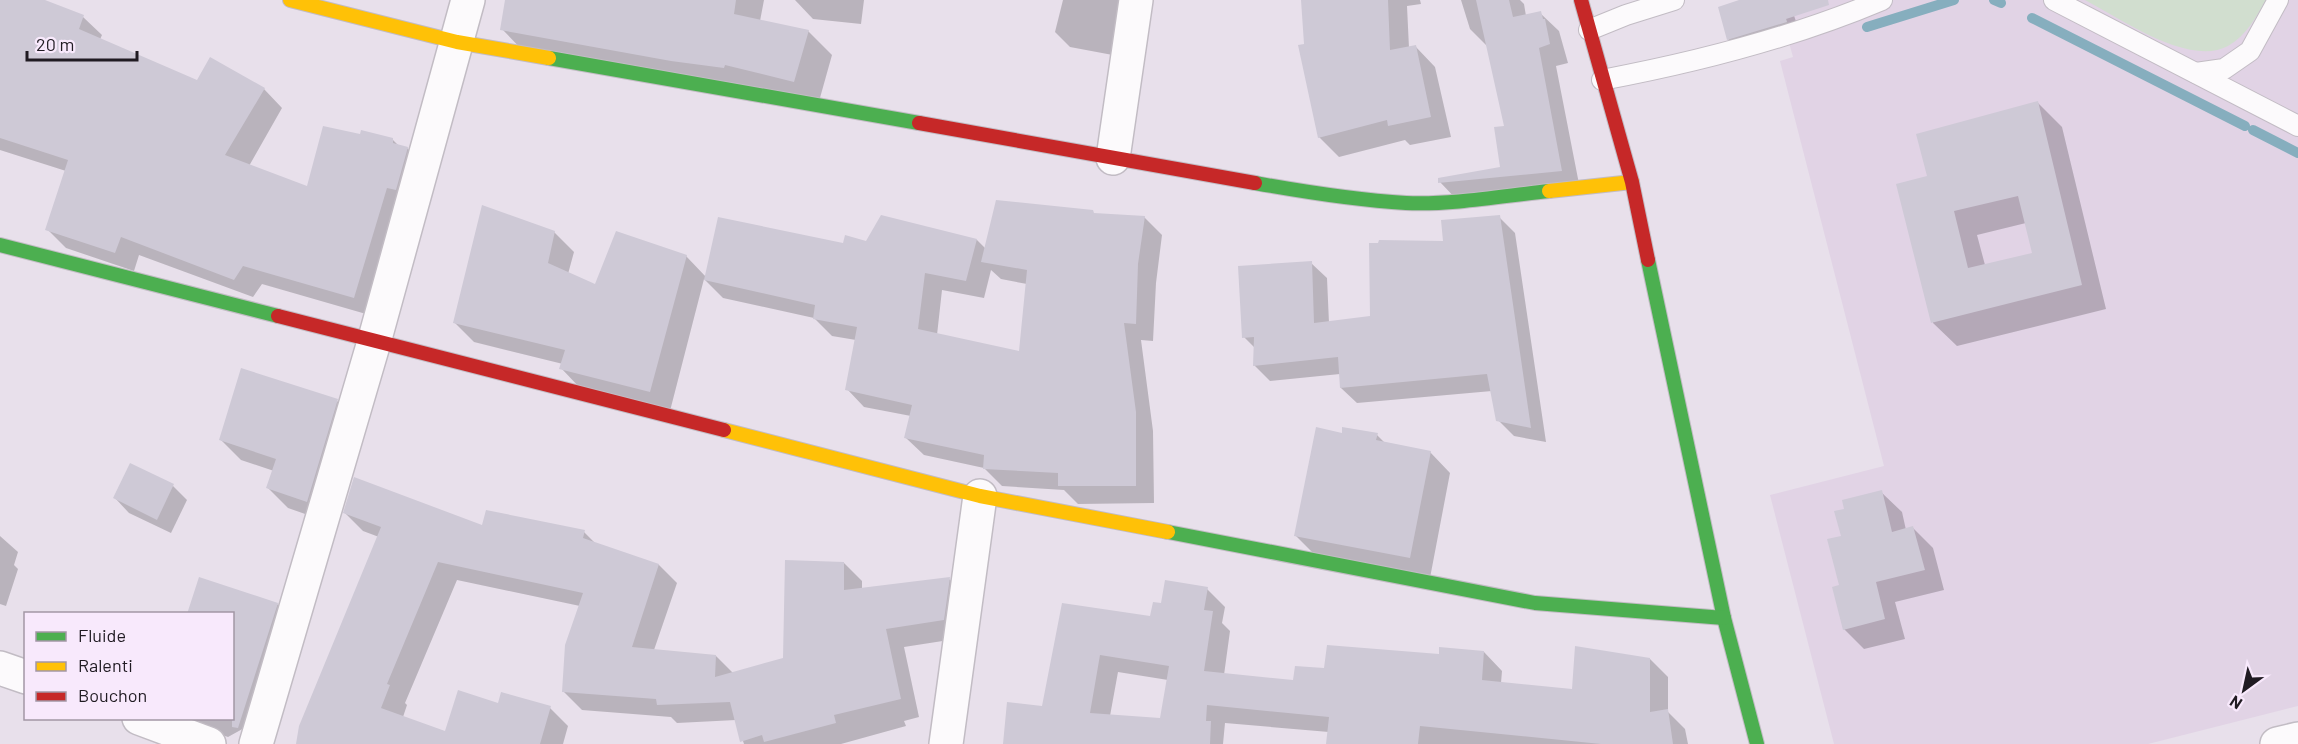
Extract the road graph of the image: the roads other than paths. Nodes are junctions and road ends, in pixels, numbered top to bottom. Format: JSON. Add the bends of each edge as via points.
{"nodes":[{"id":1,"x":290,"y":0,"type":"edge"},
{"id":2,"x":468,"y":0,"type":"edge"},
{"id":3,"x":1136,"y":0,"type":"edge"},
{"id":4,"x":1581,"y":0,"type":"edge"},
{"id":5,"x":1674,"y":0,"type":"edge"},
{"id":6,"x":1882,"y":0,"type":"edge"},
{"id":7,"x":2054,"y":0,"type":"edge"},
{"id":8,"x":2278,"y":0,"type":"edge"},
{"id":9,"x":1589,"y":30,"type":"junction"},
{"id":10,"x":457,"y":42,"type":"junction"},
{"id":11,"x":2196,"y":73,"type":"junction"},
{"id":12,"x":1602,"y":80,"type":"junction"},
{"id":13,"x":2298,"y":126,"type":"edge"},
{"id":14,"x":1113,"y":158,"type":"junction"},
{"id":15,"x":1632,"y":182,"type":"junction"},
{"id":16,"x":0,"y":245,"type":"edge"},
{"id":17,"x":374,"y":342,"type":"junction"},
{"id":18,"x":980,"y":496,"type":"junction"},
{"id":19,"x":1724,"y":618,"type":"junction"},
{"id":20,"x":0,"y":668,"type":"edge"},
{"id":21,"x":24,"y":677,"type":"edge"},
{"id":22,"x":144,"y":720,"type":"edge"},
{"id":23,"x":2298,"y":739,"type":"edge"},
{"id":24,"x":209,"y":744,"type":"edge"},
{"id":25,"x":256,"y":744,"type":"edge"},
{"id":26,"x":946,"y":744,"type":"edge"},
{"id":27,"x":1757,"y":744,"type":"edge"},
{"id":28,"x":2277,"y":744,"type":"edge"}],
"edges":[{"from":1,"to":10,"type":"street"},
{"from":2,"to":10,"type":"street"},
{"from":3,"to":14,"type":"street"},
{"from":4,"to":9,"type":"street"},
{"from":5,"to":9,"type":"lane"},
{"from":6,"to":12,"type":"lane","via":[[1832,21],[1733,52]]},
{"from":7,"to":11,"type":"lane"},
{"from":8,"to":11,"type":"lane","via":[[2250,51],[2224,69]]},
{"from":9,"to":12,"type":"street"},
{"from":10,"to":14,"type":"street"},
{"from":10,"to":17,"type":"street"},
{"from":11,"to":13,"type":"lane"},
{"from":12,"to":15,"type":"street"},
{"from":14,"to":15,"type":"street","via":[[1330,196],[1408,203]]},
{"from":15,"to":19,"type":"street"},
{"from":16,"to":17,"type":"street"},
{"from":17,"to":18,"type":"street"},
{"from":17,"to":25,"type":"street"},
{"from":18,"to":19,"type":"street","via":[[1535,603]]},
{"from":18,"to":26,"type":"street"},
{"from":19,"to":27,"type":"street"},
{"from":20,"to":21,"type":"street"},
{"from":22,"to":24,"type":"street"},
{"from":23,"to":28,"type":"street"}]}
